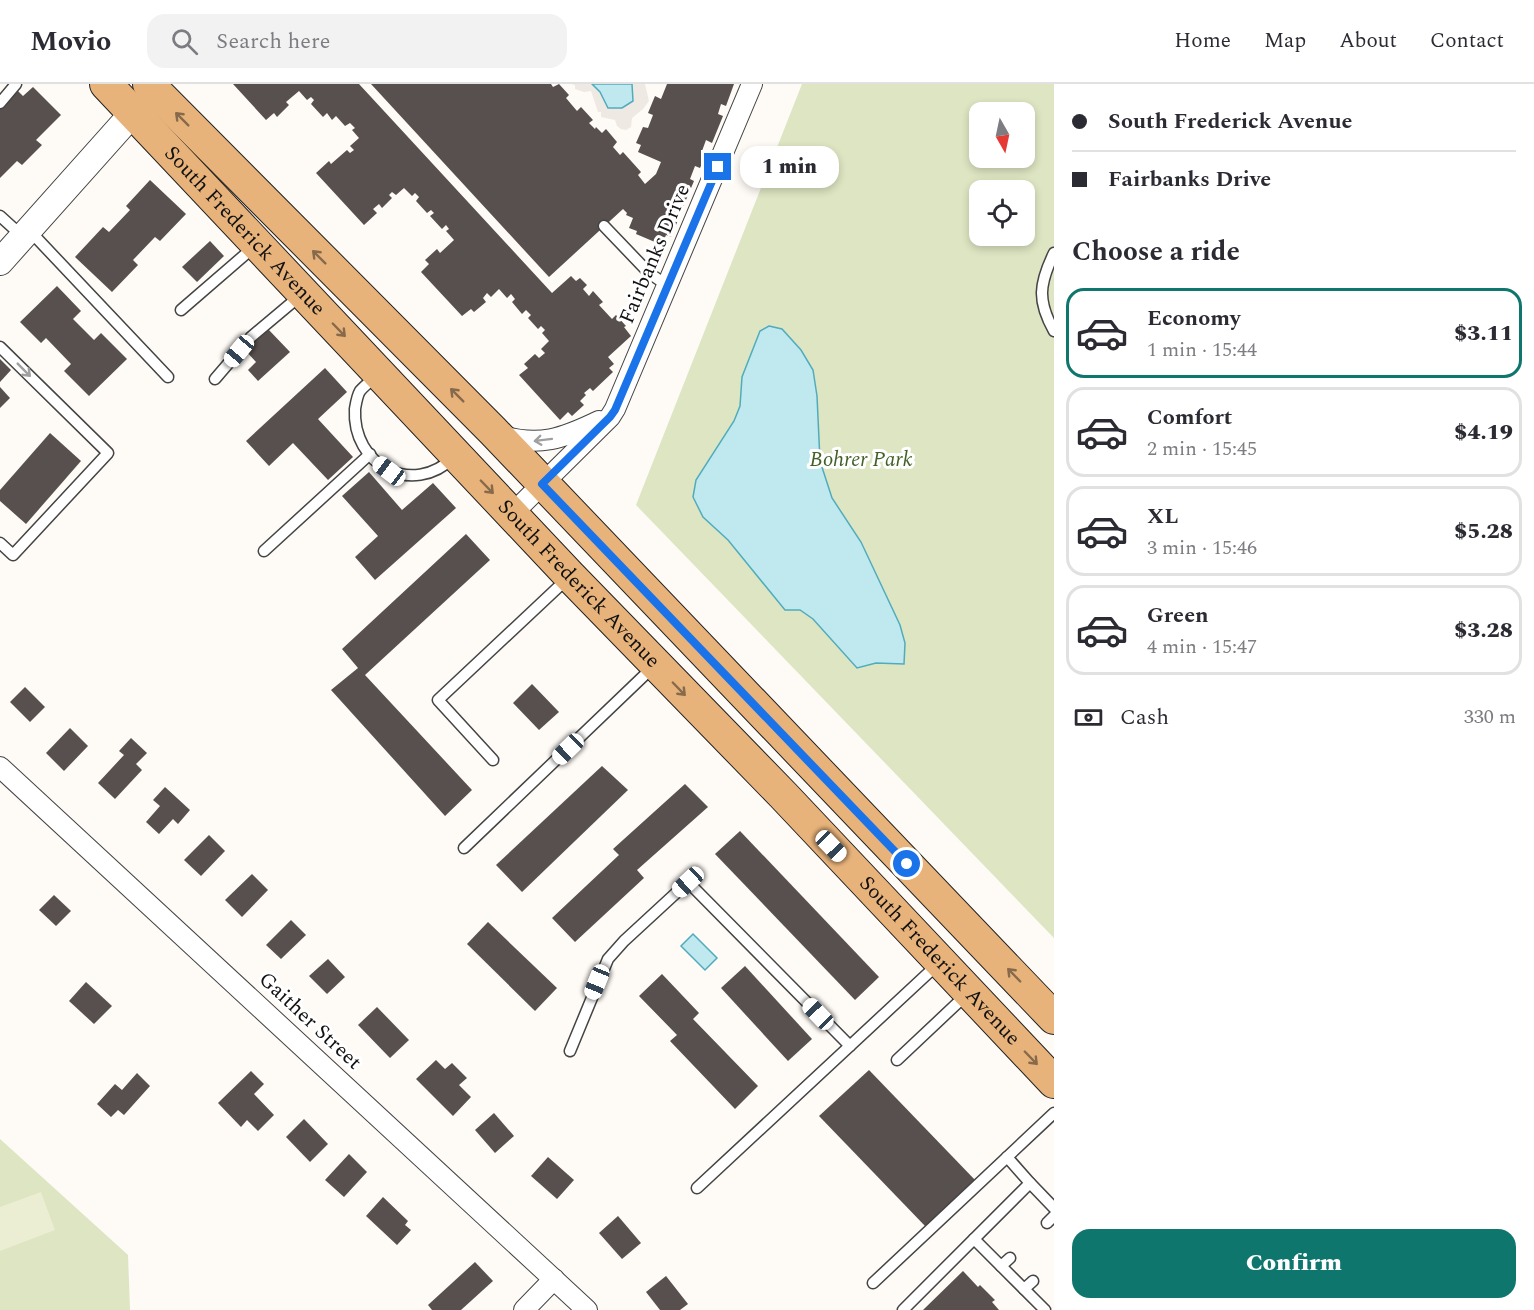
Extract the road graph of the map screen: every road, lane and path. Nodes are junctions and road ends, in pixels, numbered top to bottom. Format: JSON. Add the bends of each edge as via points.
{"nodes":[{"id":1,"x":16,"y":84,"type":"edge"},
{"id":2,"x":106,"y":84,"type":"edge"},
{"id":3,"x":752,"y":84,"type":"edge"},
{"id":4,"x":158,"y":87,"type":"edge"},
{"id":5,"x":0,"y":103,"type":"edge"},
{"id":6,"x":133,"y":113,"type":"junction"},
{"id":7,"x":0,"y":216,"type":"edge"},
{"id":8,"x":604,"y":226,"type":"dead end"},
{"id":9,"x":26,"y":233,"type":"junction"},
{"id":10,"x":257,"y":243,"type":"junction"},
{"id":11,"x":1054,"y":253,"type":"edge"},
{"id":12,"x":0,"y":262,"type":"edge"},
{"id":13,"x":668,"y":286,"type":"junction"},
{"id":14,"x":304,"y":293,"type":"junction"},
{"id":15,"x":181,"y":309,"type":"dead end"},
{"id":16,"x":1054,"y":331,"type":"edge"},
{"id":17,"x":0,"y":347,"type":"edge"},
{"id":18,"x":380,"y":373,"type":"junction"},
{"id":19,"x":168,"y":377,"type":"dead end"},
{"id":20,"x":215,"y":379,"type":"dead end"},
{"id":21,"x":615,"y":410,"type":"junction"},
{"id":22,"x":493,"y":431,"type":"junction"},
{"id":23,"x":370,"y":454,"type":"junction"},
{"id":24,"x":456,"y":454,"type":"junction"},
{"id":25,"x":542,"y":484,"type":"junction"},
{"id":26,"x":513,"y":513,"type":"junction"},
{"id":27,"x":0,"y":543,"type":"edge"},
{"id":28,"x":264,"y":550,"type":"dead end"},
{"id":29,"x":570,"y":576,"type":"junction"},
{"id":30,"x":656,"y":664,"type":"junction"},
{"id":31,"x":493,"y":760,"type":"dead end"},
{"id":32,"x":0,"y":767,"type":"edge"},
{"id":33,"x":464,"y":848,"type":"dead end"},
{"id":34,"x":941,"y":962,"type":"junction"},
{"id":35,"x":969,"y":993,"type":"junction"},
{"id":36,"x":1054,"y":1018,"type":"edge"},
{"id":37,"x":850,"y":1047,"type":"junction"},
{"id":38,"x":570,"y":1051,"type":"dead end"},
{"id":39,"x":897,"y":1060,"type":"dead end"},
{"id":40,"x":1054,"y":1082,"type":"edge"},
{"id":41,"x":1054,"y":1113,"type":"edge"},
{"id":42,"x":1007,"y":1157,"type":"junction"},
{"id":43,"x":1030,"y":1183,"type":"junction"},
{"id":44,"x":697,"y":1188,"type":"dead end"},
{"id":45,"x":1054,"y":1209,"type":"edge"},
{"id":46,"x":975,"y":1239,"type":"junction"},
{"id":47,"x":1010,"y":1257,"type":"dead end"},
{"id":48,"x":1002,"y":1266,"type":"junction"},
{"id":49,"x":554,"y":1279,"type":"junction"},
{"id":50,"x":1033,"y":1281,"type":"dead end"},
{"id":51,"x":873,"y":1283,"type":"dead end"},
{"id":52,"x":1024,"y":1289,"type":"junction"},
{"id":53,"x":524,"y":1310,"type":"edge"},
{"id":54,"x":587,"y":1310,"type":"edge"},
{"id":55,"x":903,"y":1310,"type":"edge"},
{"id":56,"x":1045,"y":1310,"type":"edge"}],
"edges":[{"from":1,"to":5,"type":"lane"},
{"from":2,"to":6,"type":"main road","name":"South Frederick Avenue"},
{"from":3,"to":13,"type":"street","name":"Fairbanks Drive"},
{"from":4,"to":6,"type":"street"},
{"from":22,"to":4,"type":"main road","name":"South Frederick Avenue","one_way":true},
{"from":6,"to":9,"type":"street"},
{"from":6,"to":10,"type":"main road","name":"South Frederick Avenue"},
{"from":7,"to":9,"type":"lane"},
{"from":8,"to":13,"type":"lane","via":[[649,273]]},
{"from":9,"to":12,"type":"street"},
{"from":9,"to":19,"type":"lane"},
{"from":10,"to":14,"type":"main road","name":"South Frederick Avenue"},
{"from":10,"to":15,"type":"lane"},
{"from":11,"to":16,"type":"lane","via":[[1040,291]]},
{"from":13,"to":21,"type":"street","name":"Fairbanks Drive"},
{"from":14,"to":18,"type":"main road","name":"South Frederick Avenue","one_way":true},
{"from":14,"to":20,"type":"lane","via":[[250,337]]},
{"from":17,"to":27,"type":"lane","one_way":true,"via":[[108,453],[13,555]]},
{"from":18,"to":23,"type":"lane","via":[[359,392],[356,402],[355,424]]},
{"from":18,"to":24,"type":"main road","name":"South Frederick Avenue"},
{"from":21,"to":22,"type":"street","one_way":true,"via":[[598,422],[550,440],[527,441]]},
{"from":21,"to":25,"type":"street","name":"Fairbanks Drive"},
{"from":22,"to":25,"type":"main road","name":"South Frederick Avenue"},
{"from":23,"to":24,"type":"lane","via":[[389,471],[409,477],[444,467]]},
{"from":23,"to":28,"type":"lane"},
{"from":24,"to":26,"type":"main road","name":"South Frederick Avenue","one_way":true},
{"from":25,"to":26,"type":"street","name":"Fairbanks Drive"},
{"from":36,"to":25,"type":"main road","name":"South Frederick Avenue","one_way":true},
{"from":26,"to":29,"type":"main road","name":"South Frederick Avenue"},
{"from":29,"to":30,"type":"main road","name":"South Frederick Avenue"},
{"from":29,"to":31,"type":"lane","via":[[438,700]]},
{"from":30,"to":33,"type":"lane"},
{"from":30,"to":34,"type":"main road","name":"South Frederick Avenue","one_way":true},
{"from":32,"to":49,"type":"street","name":"Gaither Street"},
{"from":34,"to":35,"type":"main road","name":"South Frederick Avenue"},
{"from":34,"to":37,"type":"lane"},
{"from":35,"to":39,"type":"lane"},
{"from":35,"to":40,"type":"main road","name":"South Frederick Avenue","one_way":true},
{"from":37,"to":38,"type":"lane","via":[[688,882],[608,959]]},
{"from":37,"to":44,"type":"lane"},
{"from":41,"to":42,"type":"lane"},
{"from":42,"to":43,"type":"lane"},
{"from":42,"to":51,"type":"lane"},
{"from":43,"to":45,"type":"lane"},
{"from":43,"to":46,"type":"lane"},
{"from":46,"to":48,"type":"lane"},
{"from":46,"to":55,"type":"lane"},
{"from":47,"to":48,"type":"lane"},
{"from":48,"to":52,"type":"lane"},
{"from":49,"to":53,"type":"street"},
{"from":49,"to":54,"type":"street","name":"Gaither Street"},
{"from":50,"to":52,"type":"lane"},
{"from":52,"to":56,"type":"lane"}]}
